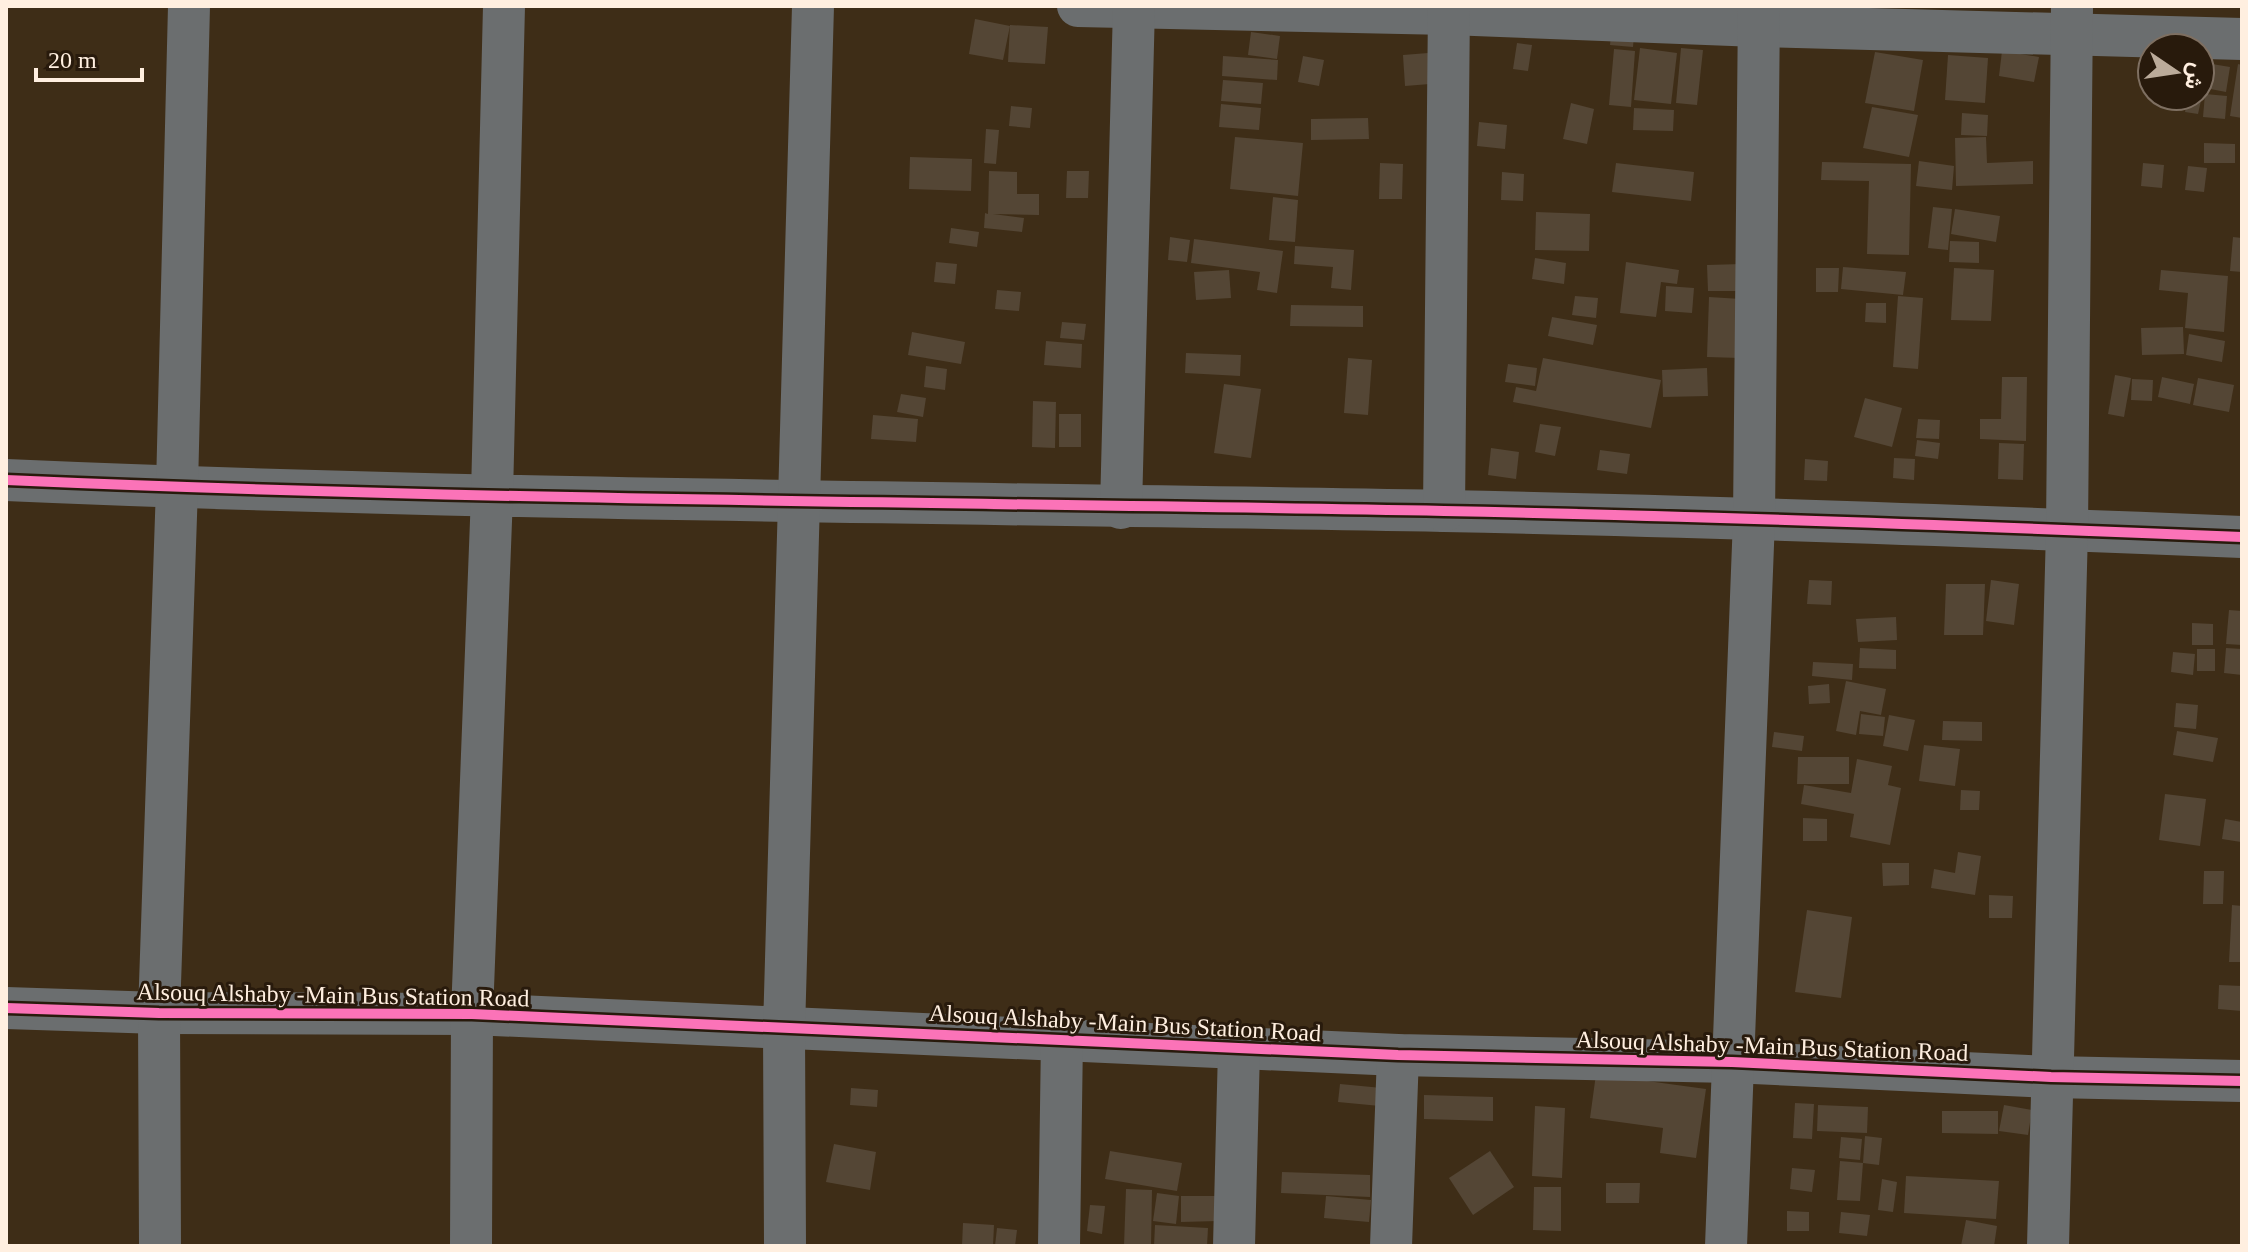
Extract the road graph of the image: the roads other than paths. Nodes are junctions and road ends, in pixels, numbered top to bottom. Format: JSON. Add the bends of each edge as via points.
{"nodes":[{"id":1,"x":189,"y":6,"type":"edge"},
{"id":2,"x":504,"y":6,"type":"edge"},
{"id":3,"x":813,"y":6,"type":"edge"},
{"id":4,"x":1078,"y":6,"type":"edge"},
{"id":5,"x":1134,"y":7,"type":"edge"},
{"id":6,"x":1449,"y":10,"type":"edge"},
{"id":7,"x":1758,"y":16,"type":"edge"},
{"id":8,"x":2071,"y":20,"type":"edge"},
{"id":9,"x":2242,"y":39,"type":"edge"},
{"id":10,"x":6,"y":480,"type":"edge"},
{"id":11,"x":177,"y":487,"type":"junction"},
{"id":12,"x":492,"y":495,"type":"junction"},
{"id":13,"x":801,"y":500,"type":"junction"},
{"id":14,"x":1121,"y":508,"type":"junction"},
{"id":15,"x":1444,"y":511,"type":"junction"},
{"id":16,"x":1754,"y":519,"type":"junction"},
{"id":17,"x":2067,"y":530,"type":"junction"},
{"id":18,"x":2242,"y":537,"type":"edge"},
{"id":19,"x":6,"y":1008,"type":"edge"},
{"id":20,"x":159,"y":1013,"type":"junction"},
{"id":21,"x":472,"y":1014,"type":"junction"},
{"id":22,"x":784,"y":1030,"type":"junction"},
{"id":23,"x":1062,"y":1038,"type":"junction"},
{"id":24,"x":1239,"y":1049,"type":"junction"},
{"id":25,"x":1398,"y":1055,"type":"junction"},
{"id":26,"x":1732,"y":1062,"type":"junction"},
{"id":27,"x":2051,"y":1077,"type":"junction"},
{"id":28,"x":2242,"y":1081,"type":"edge"},
{"id":29,"x":160,"y":1246,"type":"edge"},
{"id":30,"x":471,"y":1246,"type":"edge"},
{"id":31,"x":785,"y":1246,"type":"edge"},
{"id":32,"x":1059,"y":1246,"type":"edge"},
{"id":33,"x":1234,"y":1246,"type":"edge"},
{"id":34,"x":1391,"y":1246,"type":"edge"},
{"id":35,"x":1726,"y":1246,"type":"edge"},
{"id":36,"x":2048,"y":1246,"type":"edge"}],
"edges":[{"from":1,"to":11,"type":"street"},
{"from":2,"to":12,"type":"street"},
{"from":3,"to":13,"type":"street"},
{"from":4,"to":5,"type":"street"},
{"from":5,"to":6,"type":"street"},
{"from":5,"to":14,"type":"street"},
{"from":6,"to":7,"type":"street"},
{"from":6,"to":15,"type":"street"},
{"from":7,"to":8,"type":"street"},
{"from":7,"to":16,"type":"street"},
{"from":8,"to":9,"type":"street"},
{"from":8,"to":17,"type":"street"},
{"from":10,"to":11,"type":"street"},
{"from":11,"to":12,"type":"street"},
{"from":11,"to":20,"type":"street"},
{"from":12,"to":13,"type":"street"},
{"from":12,"to":21,"type":"street"},
{"from":13,"to":14,"type":"street"},
{"from":13,"to":22,"type":"street"},
{"from":14,"to":15,"type":"street"},
{"from":15,"to":16,"type":"street"},
{"from":16,"to":17,"type":"street"},
{"from":16,"to":26,"type":"street"},
{"from":17,"to":18,"type":"street"},
{"from":17,"to":27,"type":"street"},
{"from":19,"to":20,"type":"street","name":"Alsouq Alshaby -Main Bus Station Road"},
{"from":20,"to":21,"type":"street","name":"Alsouq Alshaby -Main Bus Station Road"},
{"from":20,"to":29,"type":"street"},
{"from":21,"to":22,"type":"street","name":"Alsouq Alshaby -Main Bus Station Road"},
{"from":21,"to":30,"type":"street"},
{"from":22,"to":23,"type":"street","name":"Alsouq Alshaby -Main Bus Station Road"},
{"from":22,"to":31,"type":"street"},
{"from":23,"to":24,"type":"street","name":"Alsouq Alshaby -Main Bus Station Road"},
{"from":23,"to":32,"type":"street"},
{"from":24,"to":25,"type":"street","name":"Alsouq Alshaby -Main Bus Station Road"},
{"from":24,"to":33,"type":"street"},
{"from":25,"to":26,"type":"street","name":"Alsouq Alshaby -Main Bus Station Road"},
{"from":25,"to":34,"type":"street"},
{"from":26,"to":27,"type":"street","name":"Alsouq Alshaby -Main Bus Station Road"},
{"from":26,"to":35,"type":"street"},
{"from":27,"to":28,"type":"street","name":"Alsouq Alshaby -Main Bus Station Road"},
{"from":27,"to":36,"type":"street"}]}
